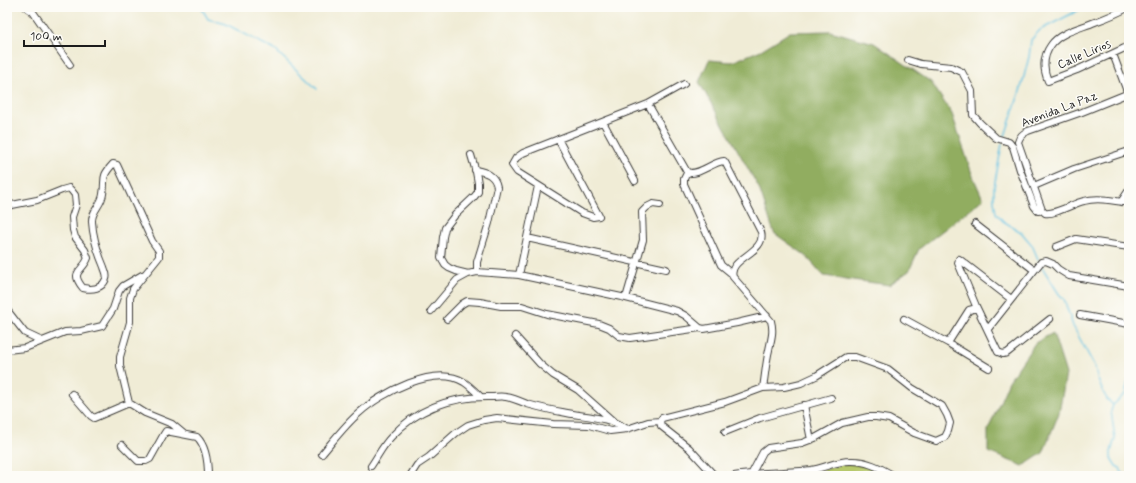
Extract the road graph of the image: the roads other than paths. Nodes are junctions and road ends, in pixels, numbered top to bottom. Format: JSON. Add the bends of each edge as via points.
{"nodes":[{"id":1,"x":26,"y":7,"type":"edge"},
{"id":2,"x":1129,"y":7,"type":"edge"},
{"id":3,"x":1129,"y":46,"type":"edge"},
{"id":4,"x":1113,"y":54,"type":"junction"},
{"id":5,"x":908,"y":60,"type":"dead end"},
{"id":6,"x":70,"y":65,"type":"dead end"},
{"id":7,"x":684,"y":84,"type":"dead end"},
{"id":8,"x":1128,"y":94,"type":"edge"},
{"id":9,"x":648,"y":104,"type":"junction"},
{"id":10,"x":603,"y":122,"type":"junction"},
{"id":11,"x":558,"y":139,"type":"junction"},
{"id":12,"x":1129,"y":150,"type":"edge"},
{"id":13,"x":471,"y":155,"type":"dead end"},
{"id":14,"x":475,"y":170,"type":"junction"},
{"id":15,"x":690,"y":173,"type":"junction"},
{"id":16,"x":635,"y":181,"type":"dead end"},
{"id":17,"x":538,"y":186,"type":"junction"},
{"id":18,"x":1034,"y":186,"type":"junction"},
{"id":19,"x":1129,"y":190,"type":"edge"},
{"id":20,"x":1121,"y":202,"type":"junction"},
{"id":21,"x":1129,"y":203,"type":"edge"},
{"id":22,"x":660,"y":205,"type":"dead end"},
{"id":23,"x":7,"y":206,"type":"edge"},
{"id":24,"x":1042,"y":210,"type":"junction"},
{"id":25,"x":975,"y":224,"type":"dead end"},
{"id":26,"x":527,"y":238,"type":"junction"},
{"id":27,"x":1056,"y":247,"type":"dead end"},
{"id":28,"x":1129,"y":247,"type":"edge"},
{"id":29,"x":636,"y":262,"type":"junction"},
{"id":30,"x":666,"y":269,"type":"dead end"},
{"id":31,"x":1034,"y":270,"type":"junction"},
{"id":32,"x":477,"y":272,"type":"junction"},
{"id":33,"x":145,"y":273,"type":"junction"},
{"id":34,"x":468,"y":274,"type":"junction"},
{"id":35,"x":732,"y":274,"type":"junction"},
{"id":36,"x":519,"y":275,"type":"junction"},
{"id":37,"x":1129,"y":286,"type":"edge"},
{"id":38,"x":626,"y":298,"type":"junction"},
{"id":39,"x":1011,"y":299,"type":"junction"},
{"id":40,"x":977,"y":308,"type":"junction"},
{"id":41,"x":7,"y":310,"type":"edge"},
{"id":42,"x":431,"y":311,"type":"dead end"},
{"id":43,"x":1080,"y":315,"type":"dead end"},
{"id":44,"x":767,"y":316,"type":"junction"},
{"id":45,"x":447,"y":319,"type":"dead end"},
{"id":46,"x":904,"y":319,"type":"dead end"},
{"id":47,"x":1050,"y":319,"type":"dead end"},
{"id":48,"x":1129,"y":324,"type":"edge"},
{"id":49,"x":700,"y":328,"type":"junction"},
{"id":50,"x":988,"y":329,"type":"junction"},
{"id":51,"x":515,"y":336,"type":"dead end"},
{"id":52,"x":42,"y":341,"type":"junction"},
{"id":53,"x":948,"y":343,"type":"junction"},
{"id":54,"x":7,"y":350,"type":"edge"},
{"id":55,"x":989,"y":368,"type":"dead end"},
{"id":56,"x":763,"y":388,"type":"junction"},
{"id":57,"x":72,"y":394,"type":"dead end"},
{"id":58,"x":480,"y":396,"type":"junction"},
{"id":59,"x":831,"y":398,"type":"dead end"},
{"id":60,"x":129,"y":403,"type":"junction"},
{"id":61,"x":804,"y":405,"type":"junction"},
{"id":62,"x":660,"y":421,"type":"junction"},
{"id":63,"x":615,"y":422,"type":"junction"},
{"id":64,"x":627,"y":429,"type":"junction"},
{"id":65,"x":725,"y":432,"type":"dead end"},
{"id":66,"x":184,"y":434,"type":"junction"},
{"id":67,"x":811,"y":440,"type":"junction"},
{"id":68,"x":122,"y":445,"type":"dead end"},
{"id":69,"x":322,"y":454,"type":"dead end"},
{"id":70,"x":371,"y":466,"type":"dead end"},
{"id":71,"x":752,"y":473,"type":"junction"},
{"id":72,"x":208,"y":476,"type":"edge"},
{"id":73,"x":410,"y":476,"type":"edge"},
{"id":74,"x":720,"y":476,"type":"edge"},
{"id":75,"x":734,"y":476,"type":"edge"},
{"id":76,"x":894,"y":476,"type":"edge"}],
"edges":[{"from":1,"to":6,"type":"street"},
{"from":2,"to":4,"type":"street","name":"Calle Lirios","via":[[1066,34],[1054,42],[1047,52],[1044,70],[1048,81]]},
{"from":3,"to":4,"type":"street","name":"Calle Lirios"},
{"from":4,"to":8,"type":"street"},
{"from":5,"to":24,"type":"street","via":[[951,67],[962,72],[972,91],[973,114],[996,138],[1011,144],[1034,206]]},
{"from":7,"to":9,"type":"street"},
{"from":8,"to":18,"type":"street","name":"Avenida La Paz","via":[[1023,133],[1018,142]]},
{"from":9,"to":10,"type":"street"},
{"from":9,"to":15,"type":"street","via":[[684,168]]},
{"from":10,"to":11,"type":"street"},
{"from":10,"to":16,"type":"street"},
{"from":11,"to":17,"type":"street","via":[[523,153],[512,165],[517,172]]},
{"from":11,"to":17,"type":"street","via":[[599,216],[593,217],[582,213]]},
{"from":12,"to":18,"type":"street"},
{"from":13,"to":14,"type":"street"},
{"from":14,"to":32,"type":"street","via":[[484,171],[492,176],[497,187],[477,262]]},
{"from":14,"to":34,"type":"street","via":[[478,192],[455,215],[442,237],[442,261],[449,268]]},
{"from":15,"to":35,"type":"street","via":[[686,175],[684,184],[721,265]]},
{"from":15,"to":35,"type":"street","via":[[724,161],[761,232],[758,246],[736,265]]},
{"from":17,"to":26,"type":"street"},
{"from":18,"to":24,"type":"street","name":"Avenida La Paz"},
{"from":19,"to":20,"type":"street"},
{"from":20,"to":21,"type":"street"},
{"from":20,"to":24,"type":"street","via":[[1086,200],[1052,213],[1045,213]]},
{"from":22,"to":29,"type":"street","via":[[653,204],[642,212],[643,240]]},
{"from":23,"to":33,"type":"street","via":[[37,200],[69,188],[72,190],[76,205],[72,217],[73,230],[88,258],[76,276],[83,288],[92,290],[106,280],[107,274],[97,250],[92,221],[94,211],[103,196],[104,175],[113,164],[117,165],[159,251],[159,257]]},
{"from":25,"to":31,"type":"street"},
{"from":26,"to":29,"type":"street"},
{"from":26,"to":36,"type":"street"},
{"from":27,"to":28,"type":"street","via":[[1076,240]]},
{"from":29,"to":30,"type":"street"},
{"from":29,"to":38,"type":"street"},
{"from":31,"to":37,"type":"street","via":[[1041,262],[1046,261],[1069,276]]},
{"from":31,"to":39,"type":"street"},
{"from":32,"to":34,"type":"street"},
{"from":32,"to":36,"type":"street"},
{"from":33,"to":52,"type":"street","via":[[123,286],[102,326],[65,332]]},
{"from":33,"to":60,"type":"street","via":[[133,289],[130,298],[130,322],[120,357]]},
{"from":34,"to":42,"type":"street","via":[[457,280]]},
{"from":35,"to":44,"type":"street"},
{"from":36,"to":38,"type":"street"},
{"from":38,"to":49,"type":"street","via":[[677,312]]},
{"from":39,"to":40,"type":"street","via":[[959,259],[958,263]]},
{"from":39,"to":50,"type":"street"},
{"from":40,"to":50,"type":"street"},
{"from":40,"to":53,"type":"street","via":[[969,310]]},
{"from":41,"to":52,"type":"street","via":[[25,333]]},
{"from":43,"to":48,"type":"street"},
{"from":44,"to":49,"type":"street","via":[[737,324]]},
{"from":44,"to":56,"type":"street","via":[[771,321],[772,338]]},
{"from":45,"to":49,"type":"street","via":[[467,301],[522,306],[547,314],[598,324],[619,336],[630,338]]},
{"from":46,"to":53,"type":"street"},
{"from":47,"to":50,"type":"street","via":[[1003,354],[998,352]]},
{"from":51,"to":63,"type":"street","via":[[553,376],[578,390]]},
{"from":52,"to":54,"type":"street","via":[[25,348]]},
{"from":53,"to":55,"type":"street"},
{"from":56,"to":62,"type":"street","via":[[725,402],[665,417]]},
{"from":56,"to":67,"type":"street","via":[[801,383],[846,357],[855,357],[888,369],[912,388],[942,406],[950,423],[945,437],[936,441],[914,433],[889,419],[876,416],[842,423]]},
{"from":57,"to":60,"type":"street","via":[[94,418]]},
{"from":58,"to":63,"type":"street","via":[[506,397],[562,413]]},
{"from":58,"to":69,"type":"street","via":[[463,381],[443,376],[407,384],[384,395],[360,412]]},
{"from":58,"to":70,"type":"street","via":[[444,402],[410,420],[384,445]]},
{"from":59,"to":61,"type":"street"},
{"from":60,"to":66,"type":"street","via":[[172,424]]},
{"from":61,"to":65,"type":"street"},
{"from":61,"to":67,"type":"street"},
{"from":62,"to":64,"type":"street"},
{"from":62,"to":74,"type":"street","via":[[661,426],[690,448],[712,474]]},
{"from":63,"to":64,"type":"street"},
{"from":64,"to":73,"type":"street","via":[[610,431],[589,425],[559,425],[497,418],[484,420],[468,425],[456,433],[418,465]]},
{"from":66,"to":68,"type":"street","via":[[166,432],[150,459],[146,461],[138,461]]},
{"from":66,"to":72,"type":"street","via":[[200,441]]},
{"from":67,"to":71,"type":"street","via":[[768,448],[763,452]]},
{"from":71,"to":75,"type":"street"},
{"from":71,"to":76,"type":"street","via":[[812,469],[850,461],[867,463]]}]}
